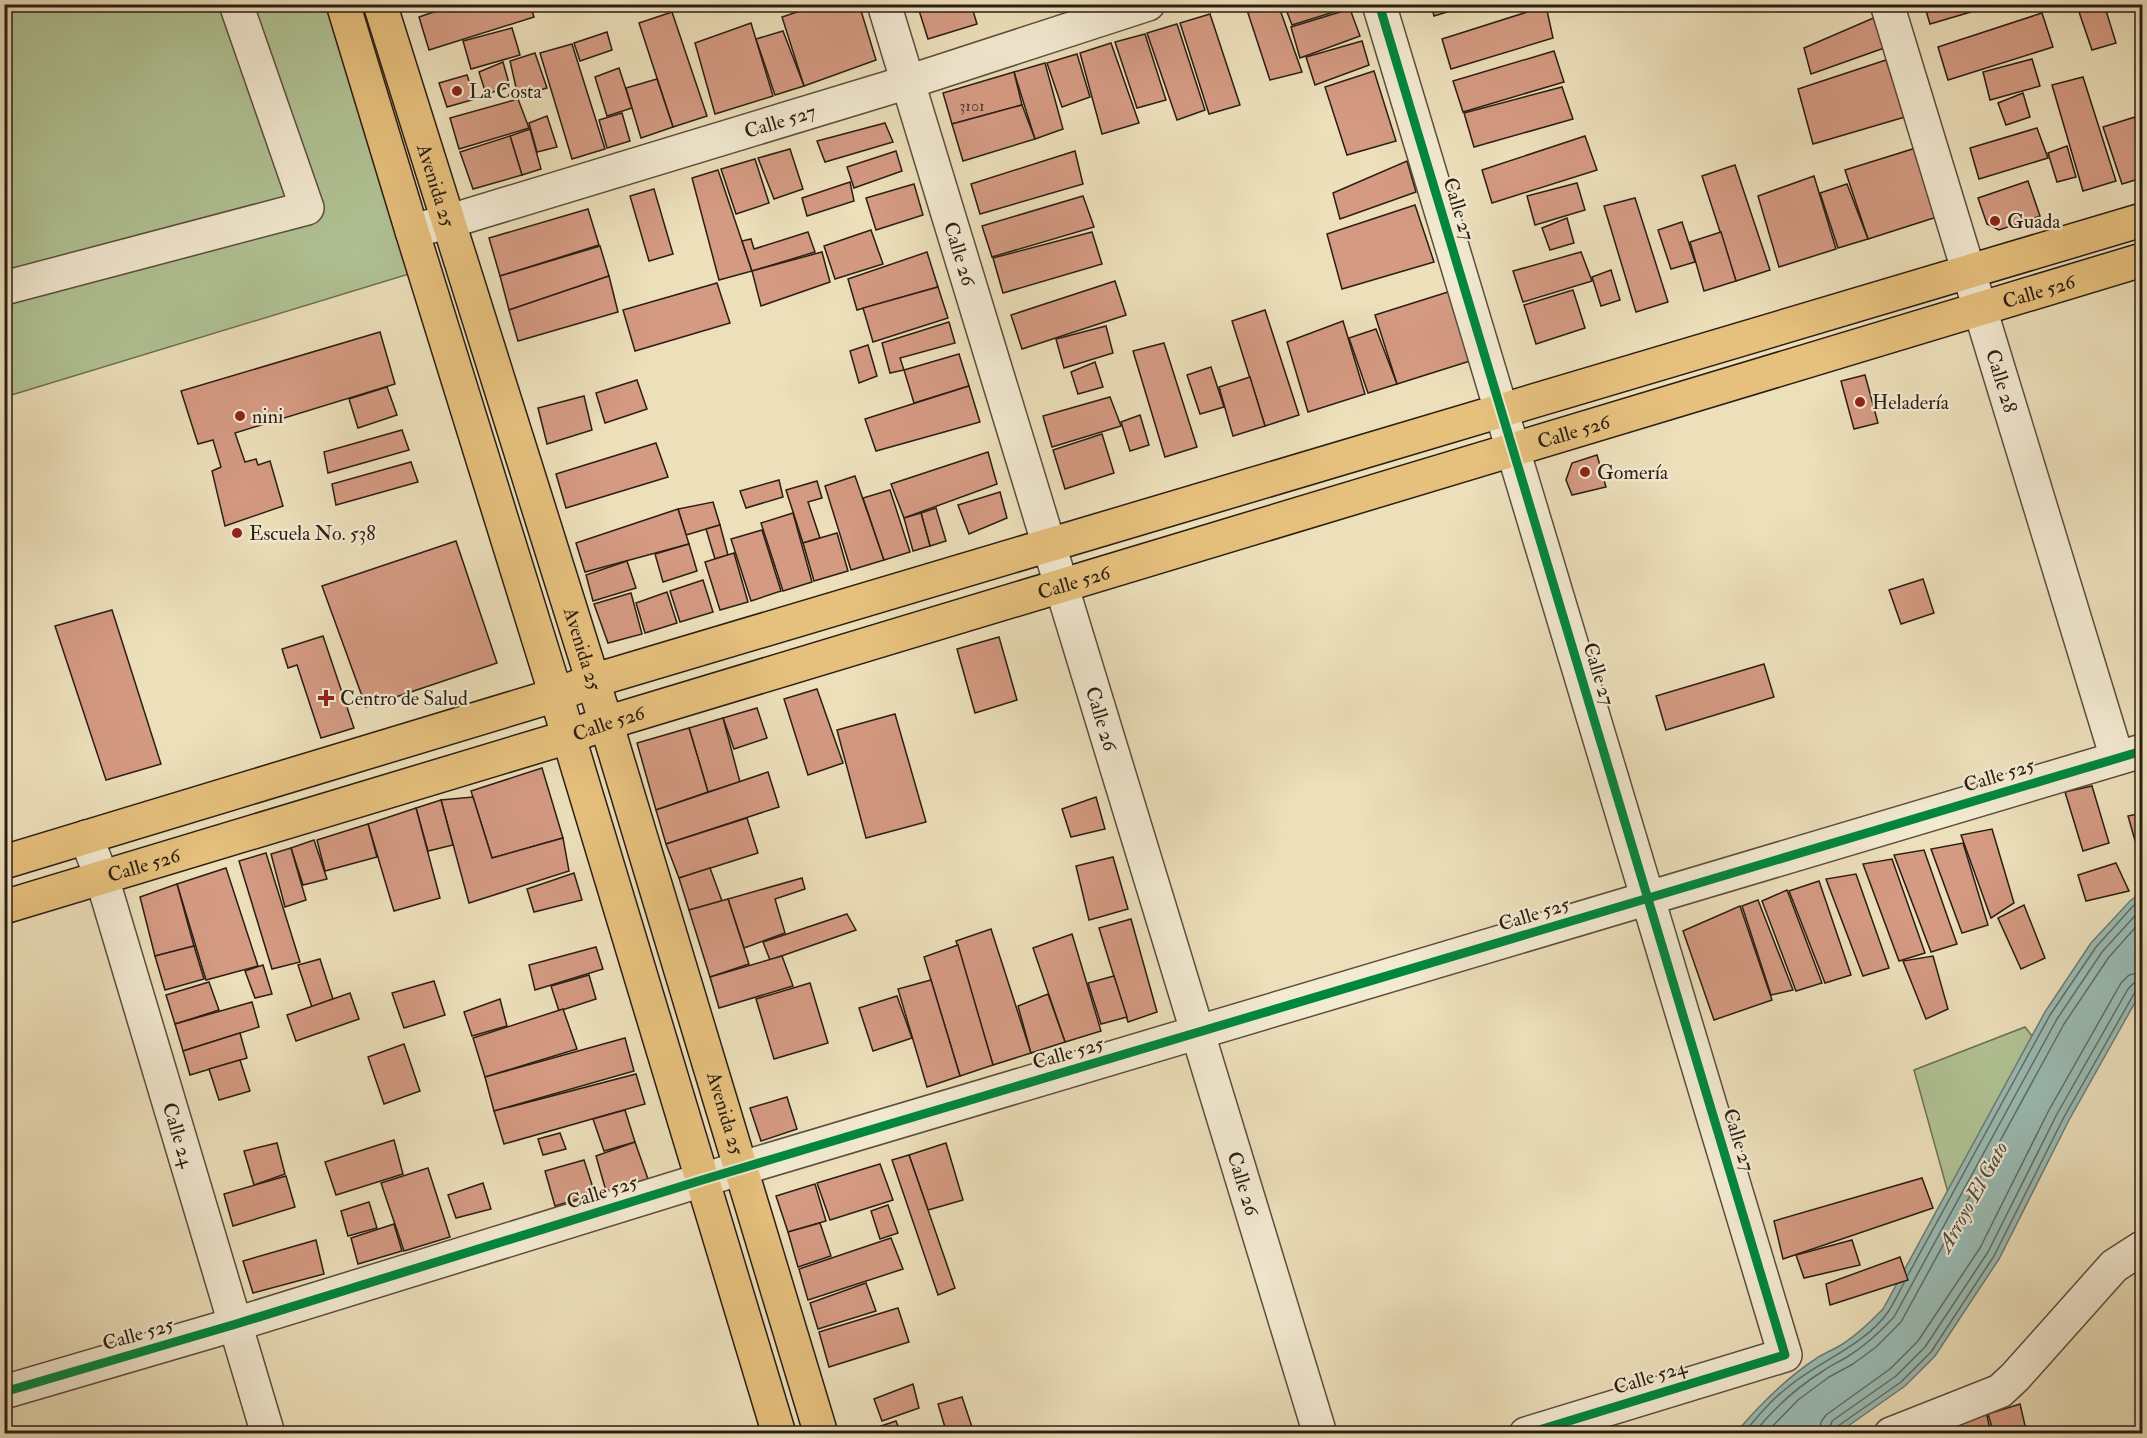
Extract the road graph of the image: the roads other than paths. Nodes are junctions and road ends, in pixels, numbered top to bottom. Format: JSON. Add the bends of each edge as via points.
{"nodes":[{"id":1,"x":237,"y":4,"type":"edge"},
{"id":2,"x":343,"y":4,"type":"edge"},
{"id":3,"x":380,"y":4,"type":"edge"},
{"id":4,"x":884,"y":4,"type":"edge"},
{"id":5,"x":1148,"y":4,"type":"edge"},
{"id":6,"x":1379,"y":4,"type":"edge"},
{"id":7,"x":1887,"y":4,"type":"edge"},
{"id":8,"x":908,"y":82,"type":"junction"},
{"id":9,"x":2142,"y":220,"type":"edge"},
{"id":10,"x":447,"y":222,"type":"junction"},
{"id":11,"x":412,"y":231,"type":"junction"},
{"id":12,"x":2142,"y":260,"type":"edge"},
{"id":13,"x":1967,"y":272,"type":"junction"},
{"id":14,"x":4,"y":288,"type":"edge"},
{"id":15,"x":1978,"y":309,"type":"junction"},
{"id":16,"x":1501,"y":412,"type":"junction"},
{"id":17,"x":1513,"y":450,"type":"junction"},
{"id":18,"x":1050,"y":547,"type":"junction"},
{"id":19,"x":1062,"y":587,"type":"junction"},
{"id":20,"x":592,"y":681,"type":"junction"},
{"id":21,"x":556,"y":695,"type":"junction"},
{"id":22,"x":606,"y":723,"type":"junction"},
{"id":23,"x":568,"y":736,"type":"junction"},
{"id":24,"x":2130,"y":754,"type":"edge"},
{"id":25,"x":86,"y":837,"type":"junction"},
{"id":26,"x":4,"y":862,"type":"edge"},
{"id":27,"x":102,"y":878,"type":"junction"},
{"id":28,"x":1648,"y":899,"type":"junction"},
{"id":29,"x":4,"y":907,"type":"edge"},
{"id":30,"x":1198,"y":1033,"type":"junction"},
{"id":31,"x":743,"y":1168,"type":"junction"},
{"id":32,"x":702,"y":1180,"type":"junction"},
{"id":33,"x":2142,"y":1248,"type":"edge"},
{"id":34,"x":236,"y":1324,"type":"junction"},
{"id":35,"x":1785,"y":1354,"type":"joint"},
{"id":36,"x":4,"y":1392,"type":"edge"},
{"id":37,"x":268,"y":1434,"type":"edge"},
{"id":38,"x":779,"y":1434,"type":"edge"},
{"id":39,"x":821,"y":1434,"type":"edge"},
{"id":40,"x":1320,"y":1434,"type":"edge"},
{"id":41,"x":1526,"y":1434,"type":"edge"},
{"id":42,"x":1891,"y":1434,"type":"edge"}],
"edges":[{"from":1,"to":14,"type":"street","via":[[307,208]]},
{"from":2,"to":11,"type":"main road","name":"Avenida 25"},
{"from":3,"to":10,"type":"main road","name":"Avenida 25"},
{"from":4,"to":8,"type":"street","name":"Calle 26"},
{"from":5,"to":8,"type":"street","name":"Calle 527"},
{"from":6,"to":16,"type":"street","name":"Calle 27"},
{"from":7,"to":13,"type":"street","name":"Calle 28"},
{"from":8,"to":10,"type":"street","name":"Calle 527"},
{"from":8,"to":18,"type":"street","name":"Calle 26"},
{"from":9,"to":13,"type":"main road","name":"Calle 526"},
{"from":10,"to":11,"type":"street","name":"Calle 527"},
{"from":10,"to":20,"type":"main road","name":"Avenida 25"},
{"from":11,"to":21,"type":"main road","name":"Avenida 25"},
{"from":12,"to":15,"type":"main road","name":"Calle 526"},
{"from":13,"to":15,"type":"street","name":"Calle 28"},
{"from":13,"to":16,"type":"main road","name":"Calle 526"},
{"from":15,"to":17,"type":"main road","name":"Calle 526"},
{"from":15,"to":24,"type":"street","name":"Calle 28"},
{"from":16,"to":17,"type":"street","name":"Calle 27"},
{"from":16,"to":18,"type":"main road","name":"Calle 526"},
{"from":17,"to":19,"type":"main road","name":"Calle 526"},
{"from":17,"to":28,"type":"street","name":"Calle 27"},
{"from":18,"to":19,"type":"street","name":"Calle 26"},
{"from":18,"to":20,"type":"main road","name":"Calle 526"},
{"from":19,"to":22,"type":"main road","name":"Calle 526"},
{"from":19,"to":30,"type":"street","name":"Calle 26"},
{"from":20,"to":21,"type":"main road","name":"Calle 526"},
{"from":20,"to":22,"type":"main road","name":"Avenida 25"},
{"from":21,"to":23,"type":"main road","name":"Avenida 25"},
{"from":21,"to":25,"type":"main road","name":"Calle 526"},
{"from":22,"to":23,"type":"main road","name":"Calle 526"},
{"from":22,"to":31,"type":"main road","name":"Avenida 25"},
{"from":23,"to":27,"type":"main road","name":"Calle 526"},
{"from":23,"to":32,"type":"main road","name":"Avenida 25"},
{"from":24,"to":28,"type":"street","name":"Calle 525"},
{"from":25,"to":26,"type":"main road","name":"Calle 526"},
{"from":25,"to":27,"type":"street","name":"Calle 24"},
{"from":27,"to":29,"type":"main road","name":"Calle 526"},
{"from":27,"to":34,"type":"street","name":"Calle 24"},
{"from":28,"to":30,"type":"street","name":"Calle 525"},
{"from":28,"to":35,"type":"street","name":"Calle 27"},
{"from":30,"to":31,"type":"street","name":"Calle 525"},
{"from":30,"to":40,"type":"street","name":"Calle 26"},
{"from":31,"to":32,"type":"street","name":"Calle 525"},
{"from":31,"to":39,"type":"main road","name":"Avenida 25"},
{"from":32,"to":34,"type":"street","name":"Calle 525"},
{"from":32,"to":38,"type":"main road","name":"Avenida 25"},
{"from":33,"to":42,"type":"street","via":[[2115,1266],[2000,1391]]},
{"from":34,"to":36,"type":"street","name":"Calle 525"},
{"from":34,"to":37,"type":"street","name":"Calle 24"},
{"from":35,"to":41,"type":"street","name":"Calle 524"}]}
